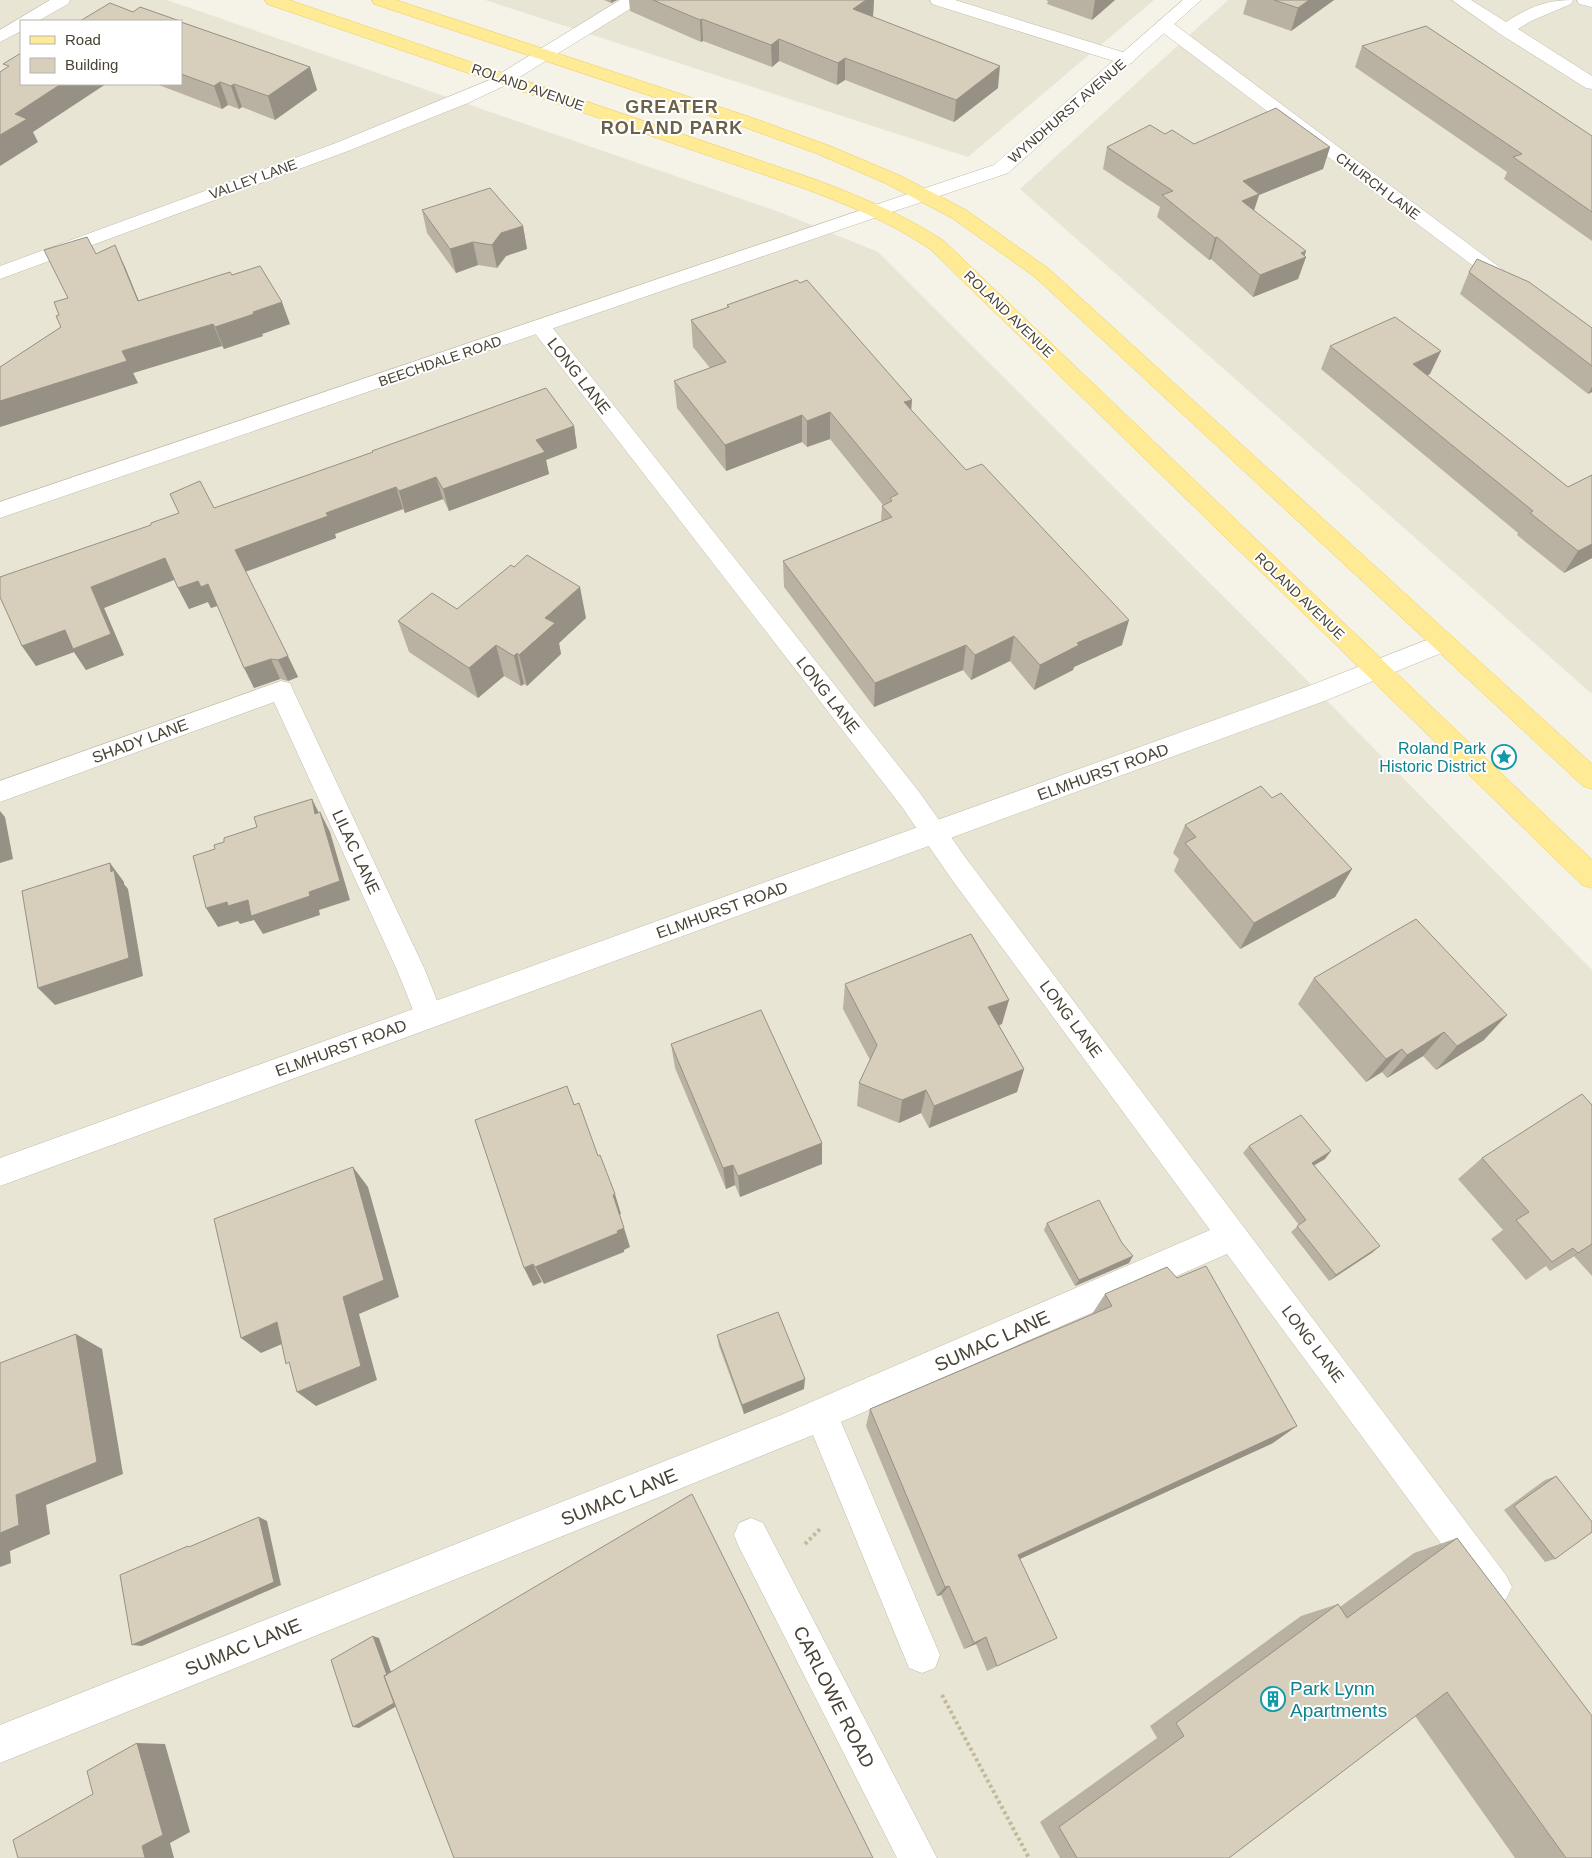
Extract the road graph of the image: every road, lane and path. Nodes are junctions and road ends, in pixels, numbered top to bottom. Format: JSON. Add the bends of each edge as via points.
{"nodes":[{"id":1,"x":62,"y":0,"type":"edge"},
{"id":2,"x":273,"y":0,"type":"edge"},
{"id":3,"x":380,"y":0,"type":"edge"},
{"id":4,"x":632,"y":0,"type":"edge"},
{"id":5,"x":938,"y":0,"type":"edge"},
{"id":6,"x":1193,"y":0,"type":"edge"},
{"id":7,"x":1460,"y":0,"type":"edge"},
{"id":8,"x":1565,"y":0,"type":"edge"},
{"id":9,"x":1585,"y":0,"type":"edge"},
{"id":10,"x":1592,"y":2,"type":"edge"},
{"id":11,"x":28,"y":20,"type":"edge"},
{"id":12,"x":20,"y":25,"type":"edge"},
{"id":13,"x":1164,"y":25,"type":"junction"},
{"id":14,"x":1506,"y":30,"type":"junction"},
{"id":15,"x":0,"y":37,"type":"edge"},
{"id":16,"x":544,"y":54,"type":"junction"},
{"id":17,"x":1126,"y":59,"type":"junction"},
{"id":18,"x":504,"y":79,"type":"junction"},
{"id":19,"x":1592,"y":84,"type":"edge"},
{"id":20,"x":924,"y":196,"type":"junction"},
{"id":21,"x":879,"y":210,"type":"junction"},
{"id":22,"x":0,"y":273,"type":"edge"},
{"id":23,"x":1520,"y":293,"type":"edge"},
{"id":24,"x":541,"y":326,"type":"junction"},
{"id":25,"x":0,"y":510,"type":"edge"},
{"id":26,"x":1442,"y":643,"type":"junction"},
{"id":27,"x":1377,"y":670,"type":"junction"},
{"id":28,"x":281,"y":690,"type":"joint"},
{"id":29,"x":1592,"y":779,"type":"edge"},
{"id":30,"x":0,"y":792,"type":"edge"},
{"id":31,"x":932,"y":833,"type":"junction"},
{"id":32,"x":1588,"y":867,"type":"edge"},
{"id":33,"x":429,"y":1016,"type":"junction"},
{"id":34,"x":0,"y":1172,"type":"edge"},
{"id":35,"x":1232,"y":1236,"type":"junction"},
{"id":36,"x":821,"y":1415,"type":"junction"},
{"id":37,"x":855,"y":1496,"type":"junction"},
{"id":38,"x":751,"y":1534,"type":"dead end"},
{"id":39,"x":772,"y":1576,"type":"junction"},
{"id":40,"x":1509,"y":1607,"type":"edge"},
{"id":41,"x":922,"y":1655,"type":"joint"},
{"id":42,"x":0,"y":1744,"type":"edge"},
{"id":43,"x":918,"y":1858,"type":"edge"},
{"id":44,"x":1030,"y":1858,"type":"edge"}],
"edges":[{"from":1,"to":11,"type":"street"},
{"from":2,"to":18,"type":"main road","name":"ROLAND AVENUE"},
{"from":3,"to":16,"type":"main road"},
{"from":4,"to":16,"type":"street","name":"VALLEY LANE"},
{"from":5,"to":17,"type":"street"},
{"from":6,"to":13,"type":"street","name":"WYNDHURST AVENUE"},
{"from":7,"to":14,"type":"street"},
{"from":8,"to":14,"type":"street"},
{"from":9,"to":10,"type":"street"},
{"from":12,"to":15,"type":"street"},
{"from":13,"to":17,"type":"street","name":"WYNDHURST AVENUE"},
{"from":13,"to":23,"type":"street","name":"CHURCH LANE"},
{"from":14,"to":19,"type":"street"},
{"from":16,"to":18,"type":"street","name":"VALLEY LANE"},
{"from":16,"to":20,"type":"main road","via":[[824,150]]},
{"from":17,"to":20,"type":"street","name":"WYNDHURST AVENUE","via":[[1001,169]]},
{"from":18,"to":21,"type":"main road","name":"ROLAND AVENUE"},
{"from":18,"to":22,"type":"street","name":"VALLEY LANE","via":[[342,147]]},
{"from":20,"to":21,"type":"street","name":"WYNDHURST AVENUE"},
{"from":20,"to":26,"type":"main road","via":[[967,219],[1042,273]]},
{"from":21,"to":24,"type":"street","name":"BEECHDALE ROAD"},
{"from":21,"to":27,"type":"main road","name":"ROLAND AVENUE","via":[[937,245]]},
{"from":24,"to":25,"type":"street","name":"BEECHDALE ROAD"},
{"from":24,"to":31,"type":"street","name":"LONG LANE","via":[[911,800]]},
{"from":26,"to":27,"type":"street","name":"ELMHURST ROAD"},
{"from":26,"to":29,"type":"main road"},
{"from":27,"to":31,"type":"street","name":"ELMHURST ROAD"},
{"from":27,"to":32,"type":"main road","name":"ROLAND AVENUE"},
{"from":28,"to":30,"type":"street","name":"SHADY LANE"},
{"from":28,"to":33,"type":"street","name":"LILAC LANE","via":[[407,961]]},
{"from":31,"to":33,"type":"street","name":"ELMHURST ROAD"},
{"from":31,"to":35,"type":"street","name":"LONG LANE"},
{"from":33,"to":34,"type":"street","name":"ELMHURST ROAD"},
{"from":35,"to":36,"type":"street","name":"SUMAC LANE"},
{"from":35,"to":40,"type":"street","name":"LONG LANE"},
{"from":36,"to":37,"type":"street"},
{"from":36,"to":42,"type":"street","name":"SUMAC LANE"},
{"from":37,"to":39,"type":"path"},
{"from":37,"to":41,"type":"street"},
{"from":38,"to":39,"type":"street","name":"CARLOWE ROAD"},
{"from":39,"to":43,"type":"street","name":"CARLOWE ROAD"},
{"from":41,"to":44,"type":"path"}]}
